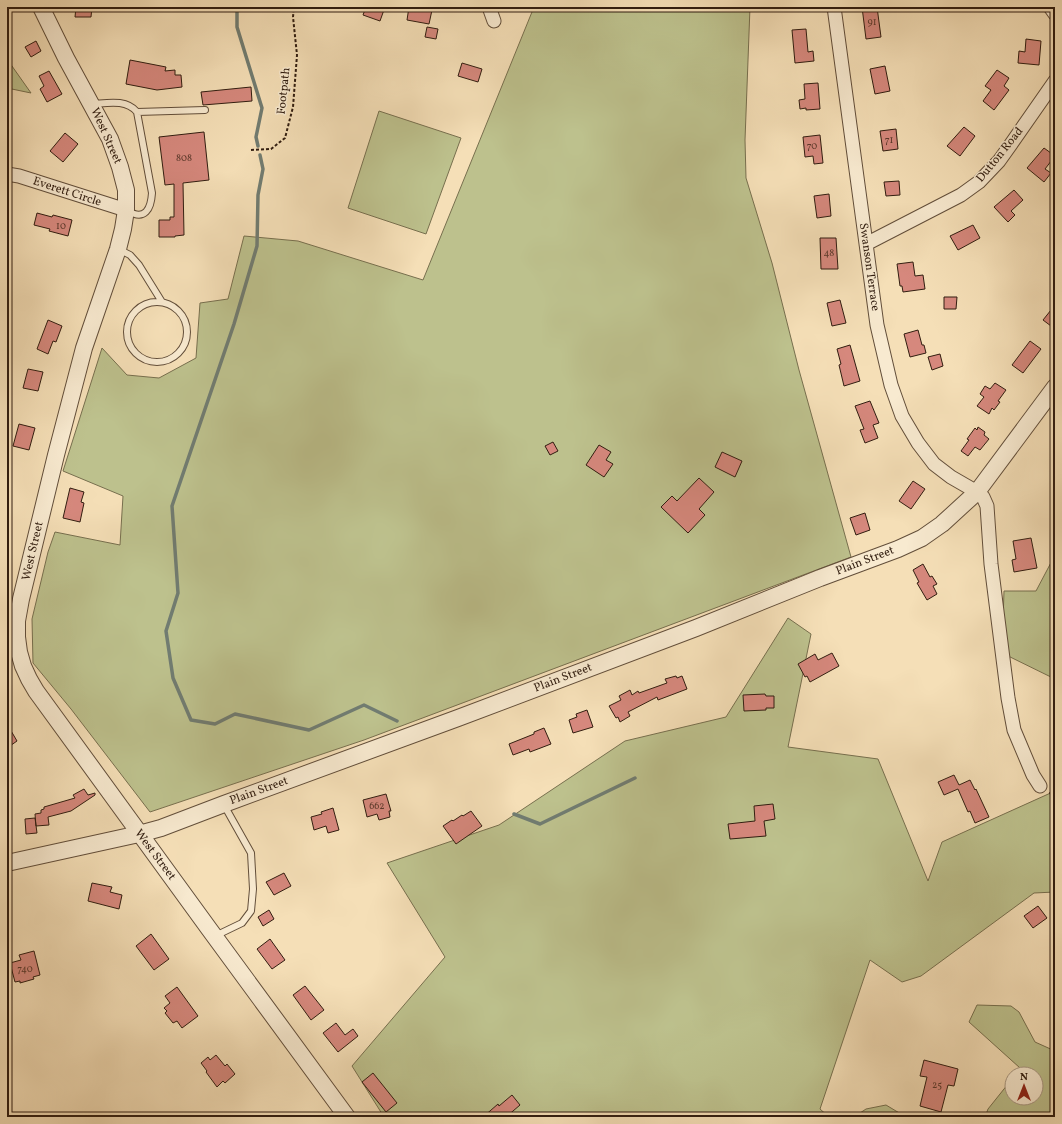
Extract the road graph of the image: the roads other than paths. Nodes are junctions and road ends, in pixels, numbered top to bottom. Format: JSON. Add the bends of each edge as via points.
{"nodes":[{"id":1,"x":41,"y":7,"type":"edge"},
{"id":2,"x":489,"y":7,"type":"edge"},
{"id":3,"x":834,"y":7,"type":"edge"},
{"id":4,"x":1050,"y":7,"type":"edge"},
{"id":5,"x":1055,"y":14,"type":"edge"},
{"id":6,"x":494,"y":21,"type":"dead end"},
{"id":7,"x":1055,"y":81,"type":"edge"},
{"id":8,"x":92,"y":104,"type":"junction"},
{"id":9,"x":205,"y":110,"type":"dead end"},
{"id":10,"x":137,"y":112,"type":"junction"},
{"id":11,"x":7,"y":174,"type":"edge"},
{"id":12,"x":126,"y":210,"type":"junction"},
{"id":13,"x":866,"y":244,"type":"junction"},
{"id":14,"x":118,"y":249,"type":"junction"},
{"id":15,"x":162,"y":302,"type":"junction"},
{"id":16,"x":1055,"y":388,"type":"edge"},
{"id":17,"x":977,"y":492,"type":"junction"},
{"id":18,"x":1040,"y":786,"type":"dead end"},
{"id":19,"x":224,"y":804,"type":"junction"},
{"id":20,"x":139,"y":834,"type":"junction"},
{"id":21,"x":7,"y":863,"type":"edge"},
{"id":22,"x":215,"y":936,"type":"junction"},
{"id":23,"x":347,"y":1117,"type":"edge"}],
"edges":[{"from":1,"to":8,"type":"street","name":"West Street"},
{"from":2,"to":6,"type":"street"},
{"from":3,"to":13,"type":"street","name":"Swanson Terrace"},
{"from":4,"to":5,"type":"street"},
{"from":7,"to":13,"type":"street","name":"Dutton Road","via":[[999,161],[979,182],[960,195]]},
{"from":8,"to":10,"type":"lane","via":[[128,104]]},
{"from":8,"to":12,"type":"street","name":"West Street","via":[[110,139],[120,167],[126,190]]},
{"from":9,"to":10,"type":"lane"},
{"from":10,"to":12,"type":"lane","via":[[152,193],[151,202],[145,213],[140,215]]},
{"from":11,"to":12,"type":"street","name":"Everett Circle"},
{"from":12,"to":14,"type":"street","name":"West Street"},
{"from":13,"to":17,"type":"street","name":"Swanson Terrace","via":[[882,350],[890,385],[902,416],[934,464]]},
{"from":14,"to":15,"type":"lane","via":[[130,255],[139,265]]},
{"from":14,"to":20,"type":"street","name":"West Street","via":[[84,348],[56,455],[21,599],[17,637],[23,666],[36,691]]},
{"from":15,"to":15,"type":"lane","via":[[179,311],[187,328],[187,338],[184,347],[169,360],[159,363],[148,362],[131,349],[126,329],[135,311],[143,305]]},
{"from":16,"to":17,"type":"street","name":"Plain Street"},
{"from":17,"to":18,"type":"street","via":[[986,502],[988,510],[991,564],[1014,730]]},
{"from":17,"to":19,"type":"street","name":"Plain Street","via":[[942,524],[922,538],[898,549],[696,628]]},
{"from":19,"to":20,"type":"street","name":"Plain Street"},
{"from":19,"to":22,"type":"lane","via":[[251,853],[253,889],[251,912],[242,923]]},
{"from":20,"to":21,"type":"street","name":"Plain Street"},
{"from":20,"to":22,"type":"street","name":"West Street"},
{"from":22,"to":23,"type":"street","name":"West Street"}]}
